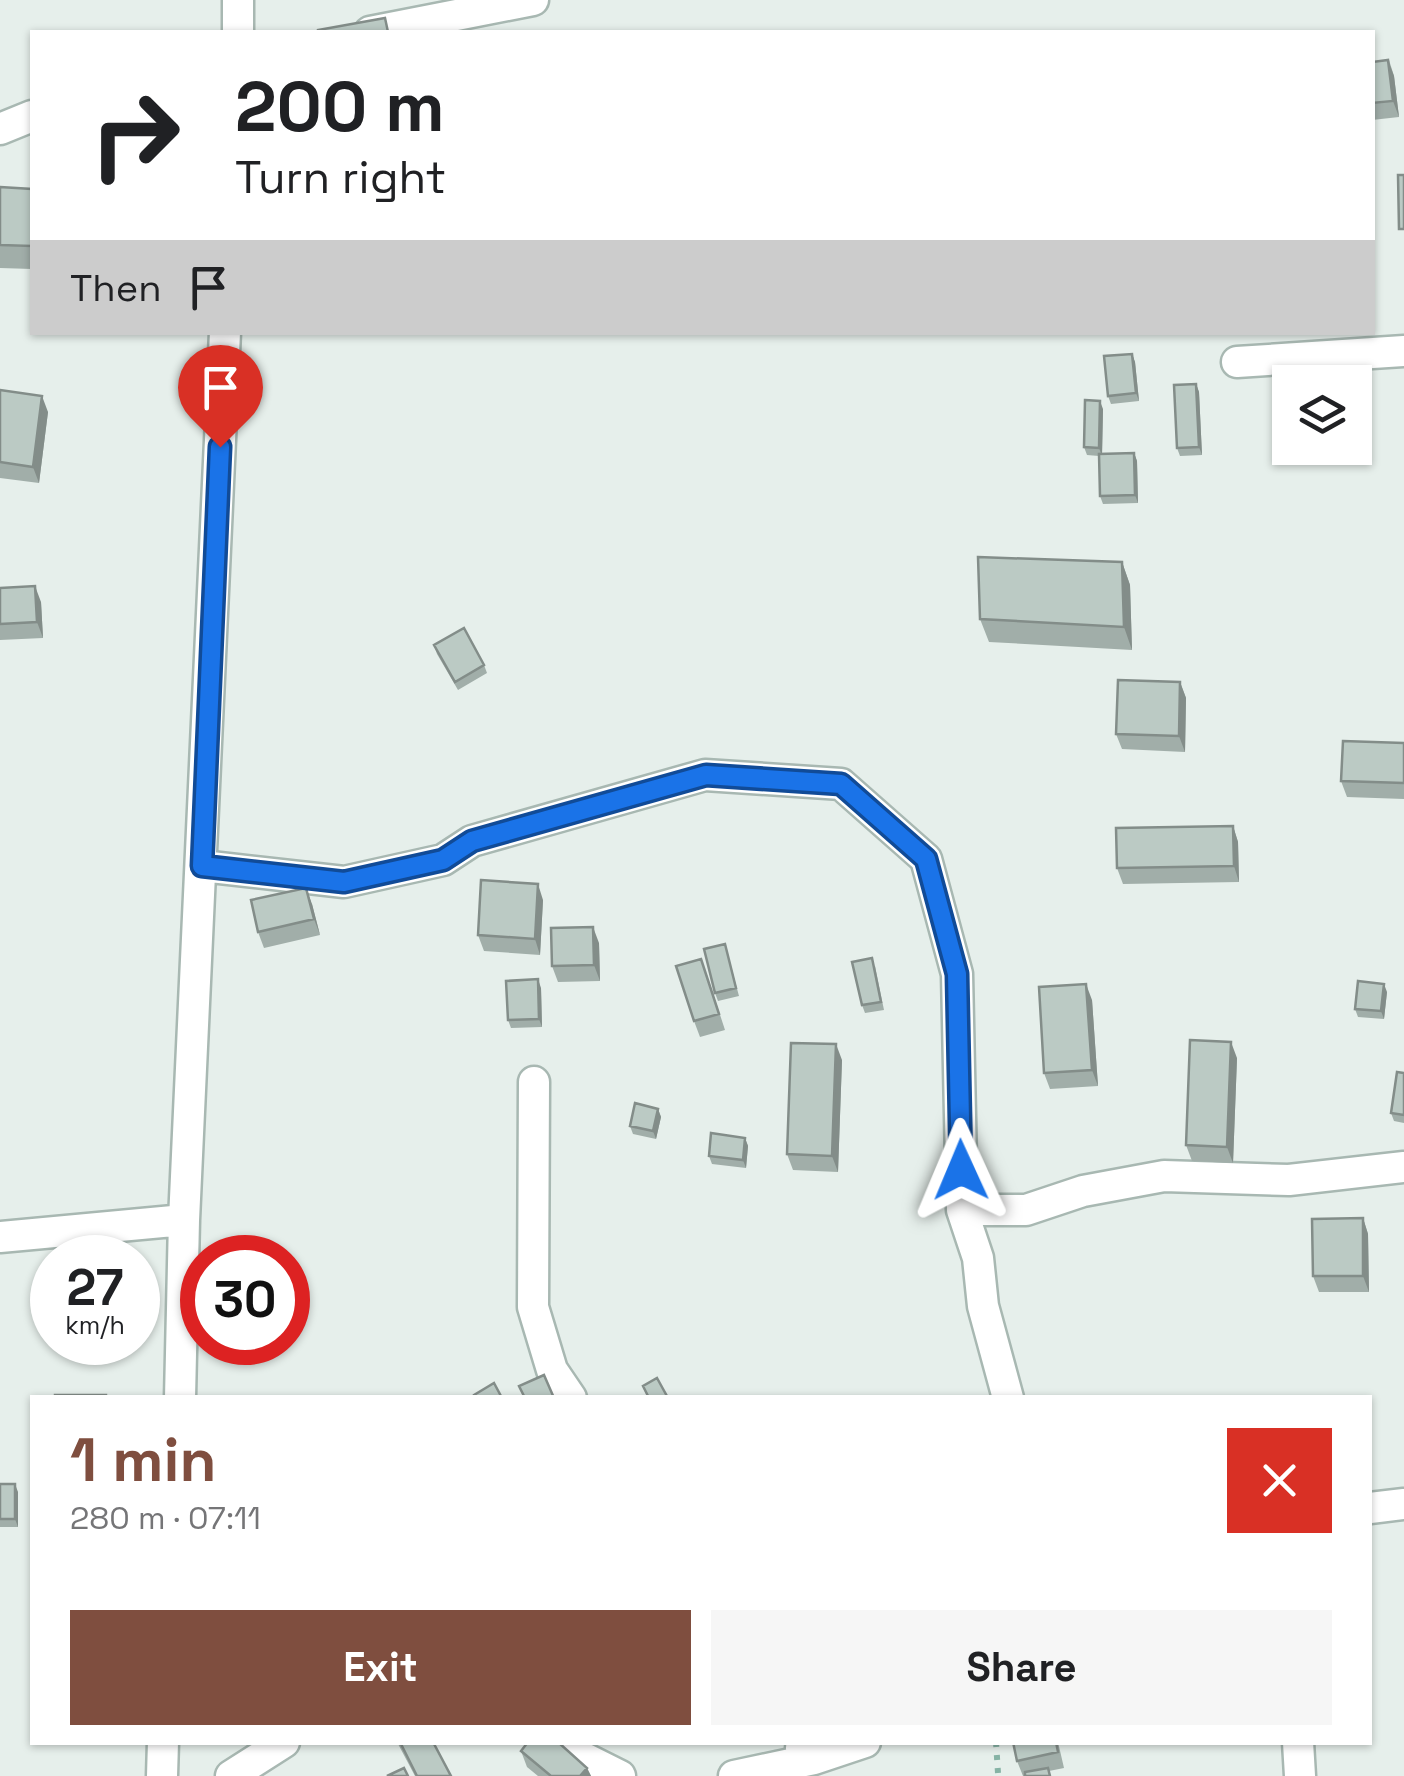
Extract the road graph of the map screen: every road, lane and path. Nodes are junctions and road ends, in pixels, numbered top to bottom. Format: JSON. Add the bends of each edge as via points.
{"nodes":[{"id":1,"x":238,"y":0,"type":"edge"},
{"id":2,"x":534,"y":0,"type":"edge"},
{"id":3,"x":238,"y":30,"type":"edge"},
{"id":4,"x":380,"y":30,"type":"edge"},
{"id":5,"x":30,"y":117,"type":"edge"},
{"id":6,"x":0,"y":129,"type":"edge"},
{"id":7,"x":225,"y":335,"type":"edge"},
{"id":8,"x":1404,"y":351,"type":"edge"},
{"id":9,"x":1237,"y":362,"type":"dead end"},
{"id":10,"x":202,"y":866,"type":"junction"},
{"id":11,"x":534,"y":1082,"type":"dead end"},
{"id":12,"x":1404,"y":1166,"type":"edge"},
{"id":13,"x":962,"y":1210,"type":"junction"},
{"id":14,"x":184,"y":1220,"type":"junction"},
{"id":15,"x":0,"y":1237,"type":"edge"},
{"id":16,"x":180,"y":1395,"type":"edge"},
{"id":17,"x":569,"y":1395,"type":"edge"},
{"id":18,"x":1007,"y":1395,"type":"edge"},
{"id":19,"x":1404,"y":1504,"type":"edge"},
{"id":20,"x":1372,"y":1508,"type":"edge"},
{"id":21,"x":163,"y":1745,"type":"edge"},
{"id":22,"x":279,"y":1745,"type":"edge"},
{"id":23,"x":558,"y":1745,"type":"edge"},
{"id":24,"x":844,"y":1745,"type":"edge"},
{"id":25,"x":996,"y":1745,"type":"edge"},
{"id":26,"x":1298,"y":1745,"type":"edge"},
{"id":27,"x":804,"y":1751,"type":"edge"},
{"id":28,"x":998,"y":1773,"type":"dead end"},
{"id":29,"x":162,"y":1776,"type":"edge"},
{"id":30,"x":231,"y":1776,"type":"edge"},
{"id":31,"x":620,"y":1776,"type":"edge"},
{"id":32,"x":734,"y":1776,"type":"edge"},
{"id":33,"x":1300,"y":1776,"type":"edge"}],
"edges":[{"from":1,"to":3,"type":"street"},
{"from":2,"to":4,"type":"street"},
{"from":5,"to":6,"type":"street"},
{"from":7,"to":10,"type":"street"},
{"from":8,"to":9,"type":"street"},
{"from":10,"to":13,"type":"street","via":[[344,882],[443,860],[472,841],[706,775],[841,784],[926,859],[957,974]]},
{"from":10,"to":14,"type":"street"},
{"from":11,"to":17,"type":"street","via":[[533,1307],[552,1370]]},
{"from":12,"to":13,"type":"street","via":[[1289,1180],[1164,1176],[1082,1191],[1026,1210]]},
{"from":13,"to":18,"type":"street"},
{"from":14,"to":15,"type":"street"},
{"from":14,"to":16,"type":"street"},
{"from":19,"to":20,"type":"street"},
{"from":21,"to":29,"type":"street"},
{"from":22,"to":30,"type":"street"},
{"from":23,"to":31,"type":"street"},
{"from":24,"to":27,"type":"street"},
{"from":25,"to":28,"type":"path"},
{"from":26,"to":33,"type":"street"},
{"from":27,"to":32,"type":"street"}]}
